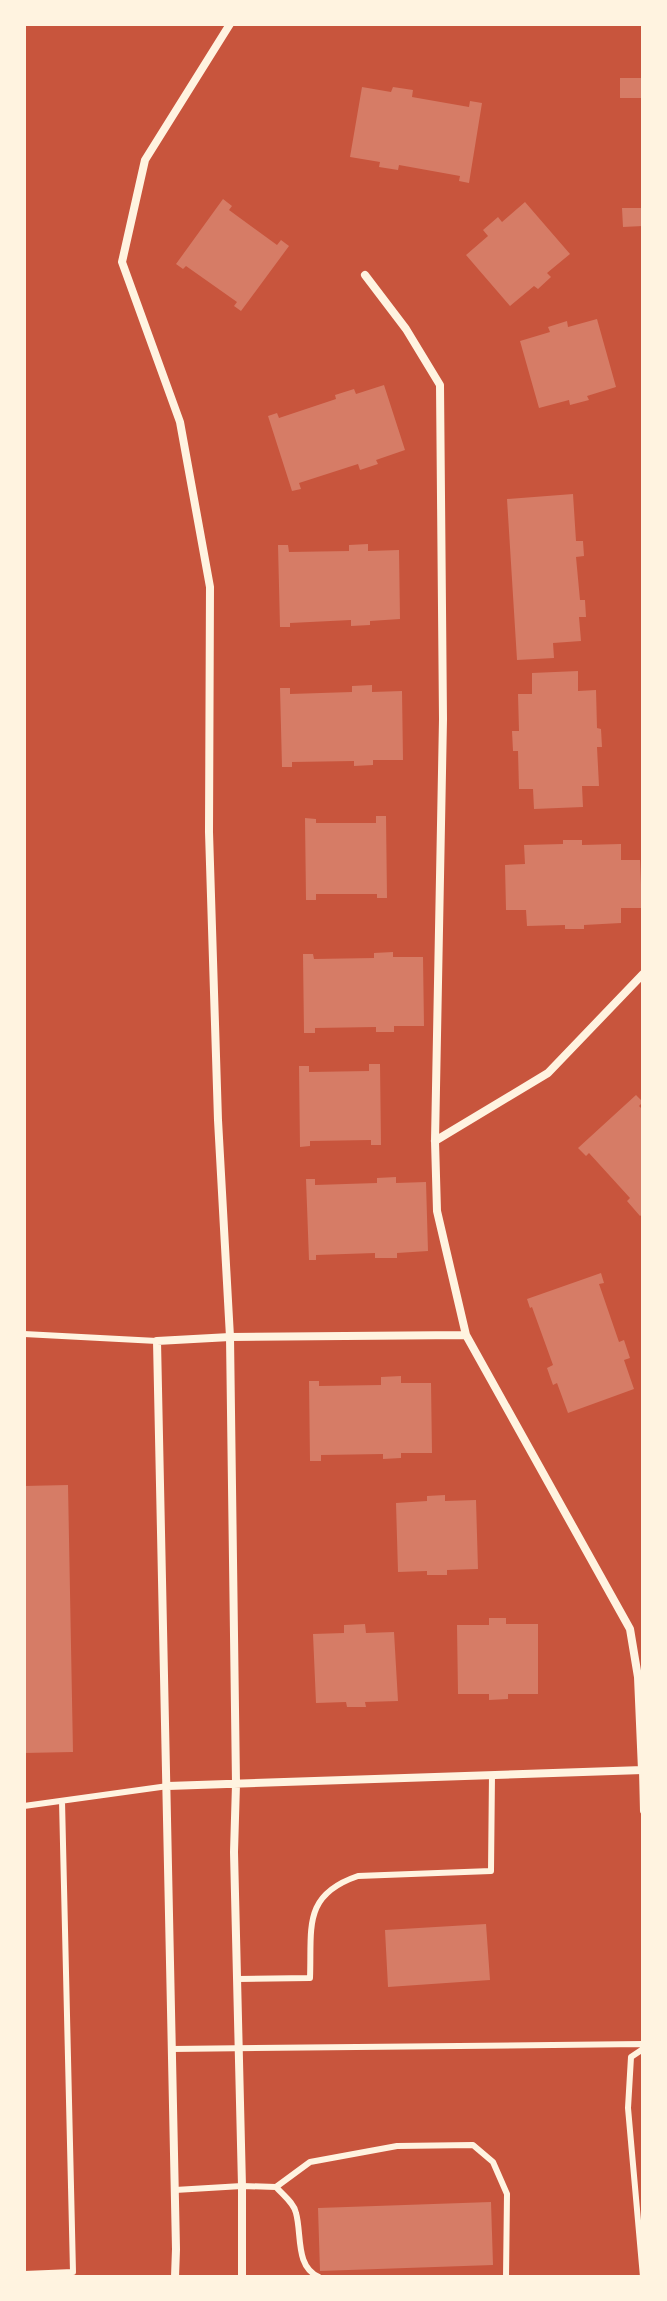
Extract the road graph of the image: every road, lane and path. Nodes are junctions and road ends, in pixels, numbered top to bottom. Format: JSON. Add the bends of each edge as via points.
{"nodes":[{"id":1,"x":230,"y":24,"type":"edge"},
{"id":2,"x":365,"y":275,"type":"dead end"},
{"id":3,"x":643,"y":974,"type":"edge"},
{"id":4,"x":435,"y":1141,"type":"junction"},
{"id":5,"x":24,"y":1334,"type":"edge"},
{"id":6,"x":466,"y":1335,"type":"junction"},
{"id":7,"x":230,"y":1337,"type":"junction"},
{"id":8,"x":157,"y":1341,"type":"junction"},
{"id":9,"x":642,"y":1770,"type":"edge"},
{"id":10,"x":492,"y":1775,"type":"junction"},
{"id":11,"x":236,"y":1784,"type":"junction"},
{"id":12,"x":168,"y":1786,"type":"junction"},
{"id":13,"x":62,"y":1801,"type":"junction"},
{"id":14,"x":24,"y":1806,"type":"edge"},
{"id":15,"x":643,"y":1811,"type":"edge"},
{"id":16,"x":238,"y":1979,"type":"junction"},
{"id":17,"x":643,"y":2046,"type":"edge"},
{"id":18,"x":240,"y":2048,"type":"junction"},
{"id":19,"x":171,"y":2049,"type":"junction"},
{"id":20,"x":242,"y":2186,"type":"junction"},
{"id":21,"x":276,"y":2187,"type":"junction"},
{"id":22,"x":175,"y":2190,"type":"junction"},
{"id":23,"x":24,"y":2274,"type":"edge"},
{"id":24,"x":175,"y":2277,"type":"edge"},
{"id":25,"x":242,"y":2277,"type":"edge"},
{"id":26,"x":319,"y":2277,"type":"edge"},
{"id":27,"x":506,"y":2277,"type":"edge"},
{"id":28,"x":643,"y":2277,"type":"edge"}],
"edges":[{"from":1,"to":7,"type":"street","via":[[145,160],[122,262],[180,422],[210,587],[209,832]]},
{"from":2,"to":4,"type":"street","via":[[440,385],[443,719]]},
{"from":3,"to":4,"type":"street","via":[[548,1073]]},
{"from":4,"to":6,"type":"street","via":[[437,1211]]},
{"from":5,"to":8,"type":"lane"},
{"from":6,"to":7,"type":"street"},
{"from":6,"to":9,"type":"street","via":[[630,1629]]},
{"from":7,"to":8,"type":"street"},
{"from":7,"to":11,"type":"street"},
{"from":8,"to":12,"type":"street"},
{"from":9,"to":10,"type":"street"},
{"from":9,"to":15,"type":"lane"},
{"from":10,"to":11,"type":"street"},
{"from":10,"to":16,"type":"lane","via":[[491,1871],[342,1881],[316,1904],[310,1978]]},
{"from":11,"to":12,"type":"street"},
{"from":11,"to":16,"type":"street"},
{"from":12,"to":13,"type":"lane"},
{"from":12,"to":19,"type":"street"},
{"from":13,"to":14,"type":"lane"},
{"from":13,"to":23,"type":"lane","via":[[73,2272]]},
{"from":16,"to":18,"type":"street"},
{"from":17,"to":18,"type":"lane"},
{"from":17,"to":28,"type":"lane","via":[[631,2057],[628,2108]]},
{"from":18,"to":19,"type":"lane"},
{"from":18,"to":20,"type":"street"},
{"from":19,"to":22,"type":"street"},
{"from":20,"to":21,"type":"lane"},
{"from":20,"to":22,"type":"lane"},
{"from":20,"to":25,"type":"street"},
{"from":21,"to":26,"type":"lane","via":[[296,2209],[302,2257]]},
{"from":21,"to":27,"type":"lane","via":[[310,2162],[397,2146],[473,2145],[493,2162],[507,2194]]},
{"from":22,"to":24,"type":"street"}]}
